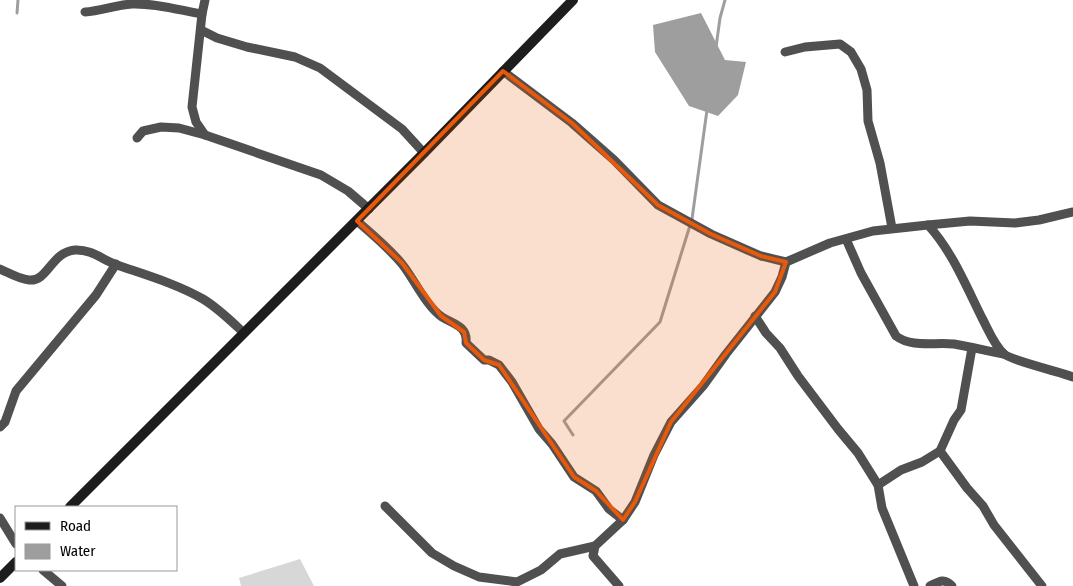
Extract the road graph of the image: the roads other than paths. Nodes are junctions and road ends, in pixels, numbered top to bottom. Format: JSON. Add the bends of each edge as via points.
{"nodes":[{"id":1,"x":205,"y":0,"type":"edge"},
{"id":2,"x":573,"y":0,"type":"edge"},
{"id":3,"x":85,"y":12,"type":"dead end"},
{"id":4,"x":202,"y":14,"type":"junction"},
{"id":5,"x":202,"y":30,"type":"junction"},
{"id":6,"x":785,"y":52,"type":"dead end"},
{"id":7,"x":503,"y":71,"type":"junction"},
{"id":8,"x":205,"y":135,"type":"junction"},
{"id":9,"x":138,"y":138,"type":"dead end"},
{"id":10,"x":424,"y":154,"type":"junction"},
{"id":11,"x":369,"y":209,"type":"junction"},
{"id":12,"x":1073,"y":212,"type":"edge"},
{"id":13,"x":357,"y":221,"type":"junction"},
{"id":14,"x":928,"y":225,"type":"junction"},
{"id":15,"x":892,"y":228,"type":"junction"},
{"id":16,"x":846,"y":239,"type":"junction"},
{"id":17,"x":786,"y":262,"type":"junction"},
{"id":18,"x":116,"y":264,"type":"junction"},
{"id":19,"x":0,"y":269,"type":"edge"},
{"id":20,"x":755,"y":316,"type":"junction"},
{"id":21,"x":244,"y":333,"type":"junction"},
{"id":22,"x":972,"y":348,"type":"junction"},
{"id":23,"x":1004,"y":354,"type":"junction"},
{"id":24,"x":1073,"y":377,"type":"edge"},
{"id":25,"x":0,"y":427,"type":"edge"},
{"id":26,"x":940,"y":452,"type":"junction"},
{"id":27,"x":878,"y":485,"type":"junction"},
{"id":28,"x":71,"y":506,"type":"edge"},
{"id":29,"x":385,"y":506,"type":"dead end"},
{"id":30,"x":0,"y":518,"type":"edge"},
{"id":31,"x":623,"y":520,"type":"junction"},
{"id":32,"x":15,"y":542,"type":"edge"},
{"id":33,"x":595,"y":546,"type":"junction"},
{"id":34,"x":15,"y":563,"type":"edge"},
{"id":35,"x":44,"y":571,"type":"edge"},
{"id":36,"x":0,"y":578,"type":"edge"},
{"id":37,"x":62,"y":586,"type":"edge"},
{"id":38,"x":619,"y":586,"type":"edge"},
{"id":39,"x":914,"y":586,"type":"edge"},
{"id":40,"x":930,"y":586,"type":"edge"},
{"id":41,"x":952,"y":586,"type":"edge"},
{"id":42,"x":1042,"y":586,"type":"edge"}],
"edges":[{"from":1,"to":4,"type":"street"},
{"from":2,"to":7,"type":"main road"},
{"from":3,"to":4,"type":"street","via":[[148,4]]},
{"from":4,"to":5,"type":"street"},
{"from":5,"to":8,"type":"street","via":[[192,107],[196,122]]},
{"from":5,"to":10,"type":"street","via":[[247,48],[295,57],[320,68],[402,129]]},
{"from":6,"to":15,"type":"street","via":[[840,44],[851,52],[861,69],[867,90],[868,121],[880,163]]},
{"from":7,"to":10,"type":"main road"},
{"from":7,"to":17,"type":"street","via":[[614,160],[658,204],[752,253]]},
{"from":8,"to":9,"type":"street","via":[[161,127],[142,131]]},
{"from":8,"to":11,"type":"street","via":[[321,175],[348,191]]},
{"from":10,"to":11,"type":"main road"},
{"from":11,"to":13,"type":"main road"},
{"from":12,"to":14,"type":"street","via":[[1015,223],[970,221]]},
{"from":13,"to":21,"type":"main road"},
{"from":13,"to":31,"type":"street","via":[[402,263],[441,316],[459,326],[467,338],[466,343],[484,360],[498,366],[574,477],[596,491],[609,509]]},
{"from":14,"to":15,"type":"street"},
{"from":14,"to":23,"type":"street","via":[[949,254]]},
{"from":15,"to":16,"type":"street"},
{"from":16,"to":17,"type":"street"},
{"from":16,"to":22,"type":"street","via":[[896,336],[914,344],[952,344]]},
{"from":17,"to":20,"type":"street","via":[[775,292]]},
{"from":18,"to":19,"type":"street","via":[[90,252],[76,250],[57,258],[36,280],[27,280]]},
{"from":18,"to":21,"type":"street","via":[[202,298]]},
{"from":18,"to":25,"type":"street","via":[[96,295],[16,391],[5,422]]},
{"from":20,"to":27,"type":"street","via":[[858,453]]},
{"from":20,"to":31,"type":"street","via":[[703,386],[671,422],[654,454],[636,502]]},
{"from":21,"to":28,"type":"main road"},
{"from":22,"to":23,"type":"street"},
{"from":22,"to":26,"type":"street","via":[[961,410]]},
{"from":23,"to":24,"type":"street"},
{"from":26,"to":27,"type":"street"},
{"from":26,"to":42,"type":"street"},
{"from":27,"to":39,"type":"street","via":[[882,508]]},
{"from":29,"to":33,"type":"street","via":[[432,553],[479,577],[517,582],[541,570],[560,554]]},
{"from":30,"to":32,"type":"street"},
{"from":31,"to":33,"type":"street"},
{"from":33,"to":38,"type":"street","via":[[593,556]]},
{"from":34,"to":36,"type":"main road"},
{"from":35,"to":37,"type":"street"},
{"from":40,"to":41,"type":"street","via":[[943,580]]}]}
